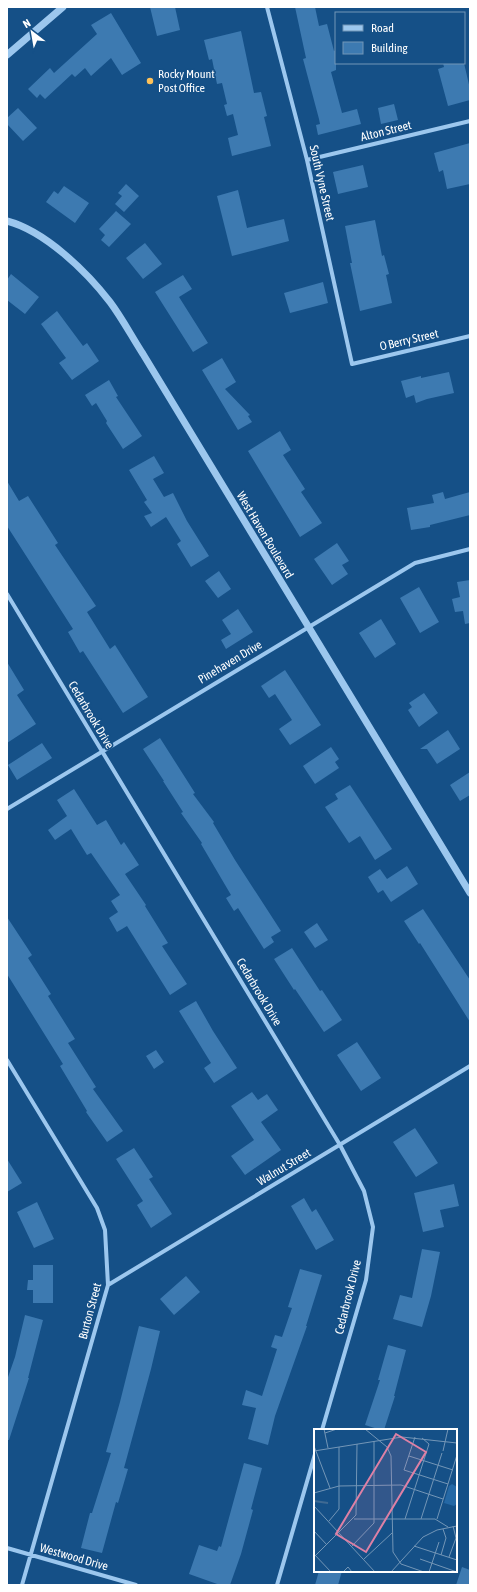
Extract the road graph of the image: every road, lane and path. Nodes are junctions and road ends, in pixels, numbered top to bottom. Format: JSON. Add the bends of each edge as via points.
{"nodes":[{"id":1,"x":63,"y":7,"type":"edge"},
{"id":2,"x":267,"y":7,"type":"edge"},
{"id":3,"x":7,"y":55,"type":"edge"},
{"id":4,"x":470,"y":121,"type":"edge"},
{"id":5,"x":306,"y":160,"type":"junction"},
{"id":6,"x":7,"y":221,"type":"edge"},
{"id":7,"x":470,"y":336,"type":"edge"},
{"id":8,"x":352,"y":364,"type":"joint"},
{"id":9,"x":470,"y":549,"type":"edge"},
{"id":10,"x":7,"y":594,"type":"edge"},
{"id":11,"x":308,"y":627,"type":"junction"},
{"id":12,"x":101,"y":751,"type":"junction"},
{"id":13,"x":7,"y":809,"type":"edge"},
{"id":14,"x":470,"y":893,"type":"edge"},
{"id":15,"x":7,"y":1060,"type":"edge"},
{"id":16,"x":470,"y":1066,"type":"edge"},
{"id":17,"x":340,"y":1145,"type":"junction"},
{"id":18,"x":108,"y":1285,"type":"junction"},
{"id":19,"x":322,"y":1429,"type":"edge"},
{"id":20,"x":314,"y":1457,"type":"edge"},
{"id":21,"x":7,"y":1548,"type":"edge"},
{"id":22,"x":30,"y":1555,"type":"junction"},
{"id":23,"x":22,"y":1585,"type":"edge"},
{"id":24,"x":136,"y":1585,"type":"edge"},
{"id":25,"x":277,"y":1585,"type":"edge"}],
"edges":[{"from":1,"to":3,"type":"street"},
{"from":2,"to":5,"type":"street","name":"South Vyne Street"},
{"from":4,"to":5,"type":"street","name":"Alton Street"},
{"from":5,"to":8,"type":"street","name":"South Vyne Street"},
{"from":6,"to":11,"type":"street","name":"West Haven Boulevard","via":[[38,235],[58,250],[81,270],[110,303]]},
{"from":7,"to":8,"type":"street","name":"O Berry Street"},
{"from":9,"to":11,"type":"street","name":"Pinehaven Drive","via":[[415,563]]},
{"from":10,"to":12,"type":"street","name":"Cedarbrook Drive"},
{"from":11,"to":12,"type":"street","name":"Pinehaven Drive"},
{"from":11,"to":14,"type":"street","name":"West Haven Boulevard"},
{"from":12,"to":13,"type":"street","name":"Pinehaven Drive"},
{"from":12,"to":17,"type":"street","name":"Cedarbrook Drive"},
{"from":15,"to":18,"type":"street","name":"Burton Street","via":[[97,1208],[105,1230]]},
{"from":16,"to":17,"type":"street","name":"Walnut Street"},
{"from":17,"to":18,"type":"street","name":"Walnut Street"},
{"from":17,"to":19,"type":"street","name":"Cedarbrook Drive","via":[[364,1191],[373,1227],[366,1280]]},
{"from":18,"to":22,"type":"street","name":"Burton Street"},
{"from":20,"to":25,"type":"street"},
{"from":21,"to":22,"type":"street","name":"Westwood Drive"},
{"from":22,"to":23,"type":"street","name":"Burton Street"},
{"from":22,"to":24,"type":"street","name":"Westwood Drive"}]}
